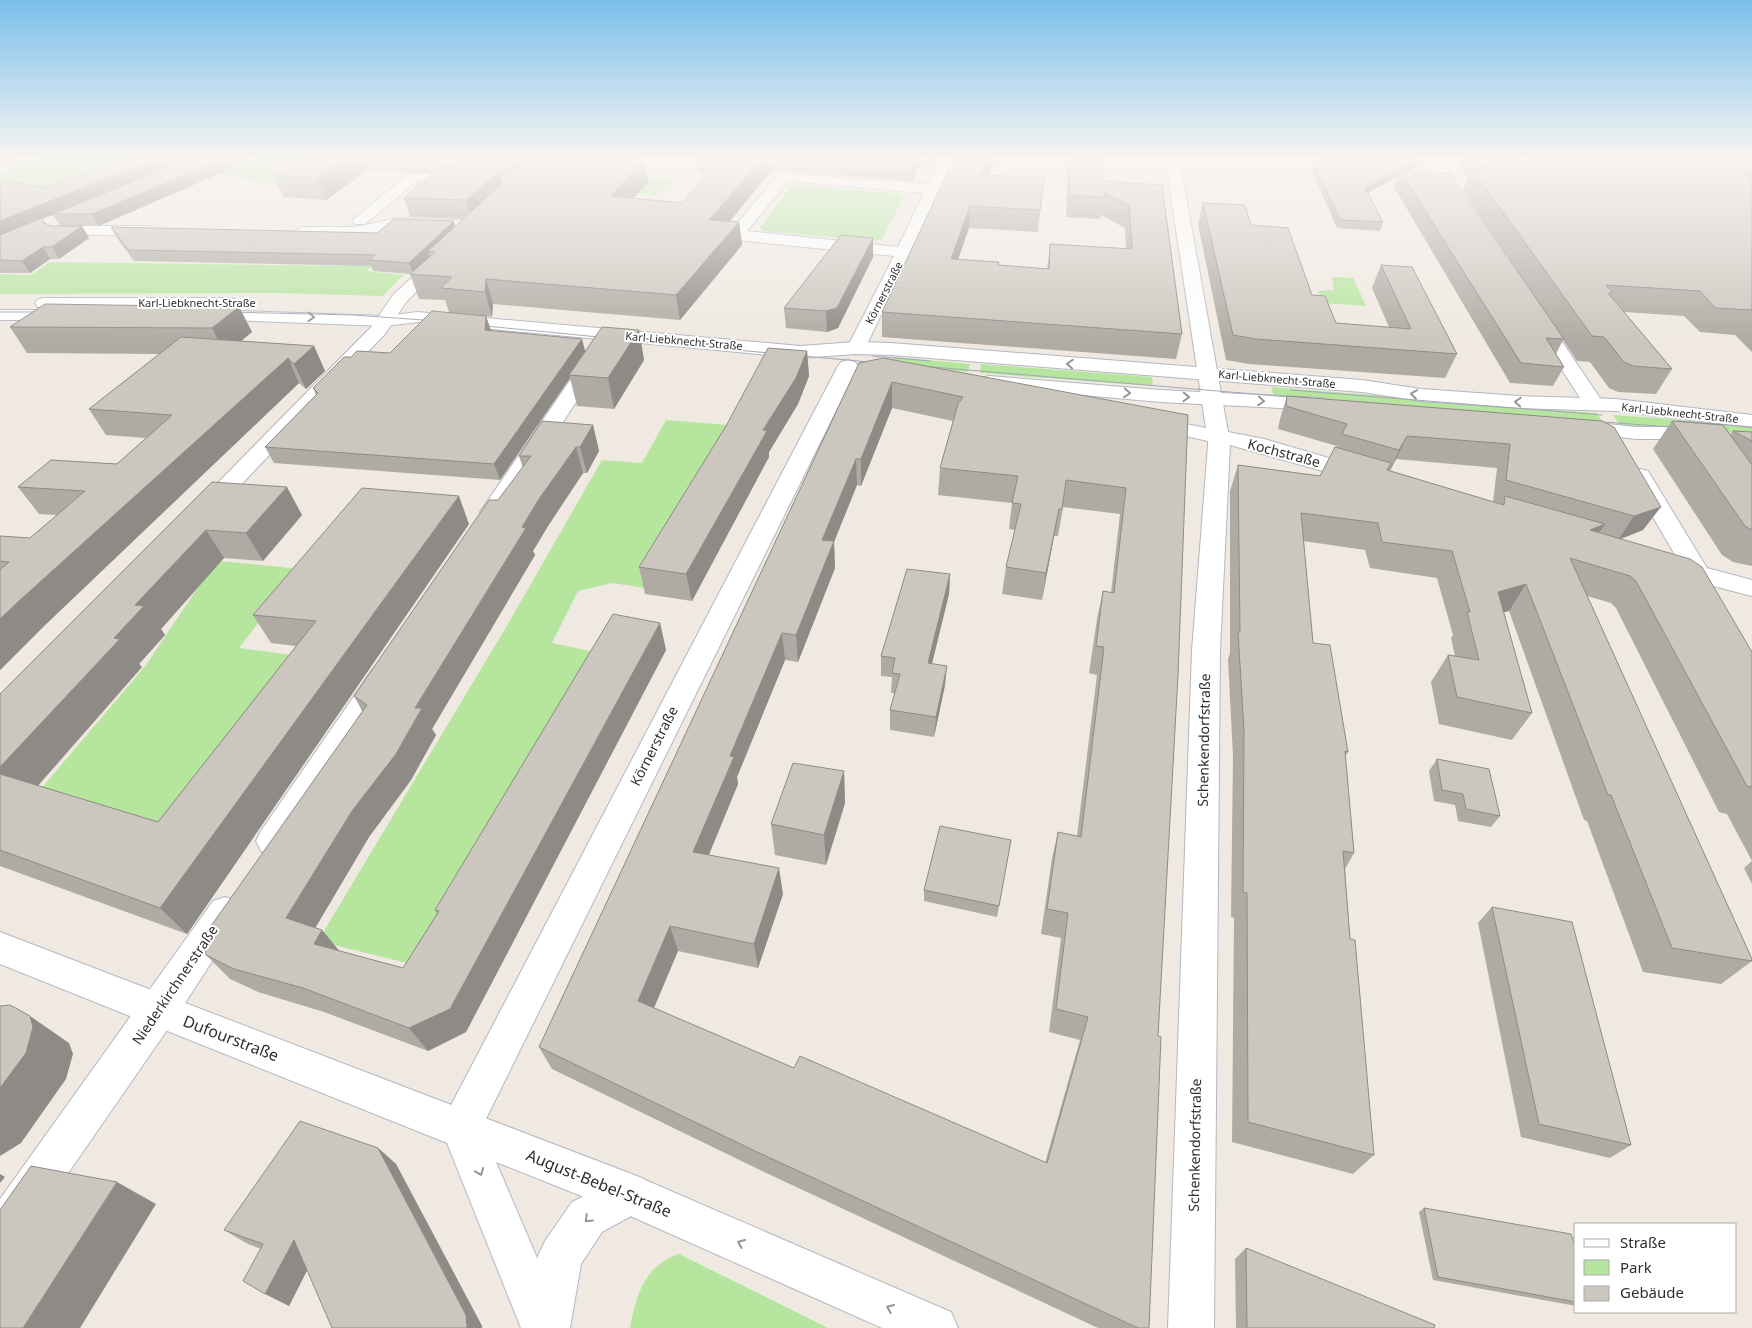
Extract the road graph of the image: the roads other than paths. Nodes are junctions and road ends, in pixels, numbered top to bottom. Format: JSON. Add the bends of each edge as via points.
{"nodes":[{"id":1,"x":482,"y":219,"type":"edge"},
{"id":2,"x":749,"y":219,"type":"edge"},
{"id":3,"x":919,"y":219,"type":"edge"},
{"id":4,"x":1183,"y":219,"type":"edge"},
{"id":5,"x":56,"y":224,"type":"edge"},
{"id":6,"x":474,"y":226,"type":"junction"},
{"id":7,"x":170,"y":231,"type":"edge"},
{"id":8,"x":284,"y":232,"type":"edge"},
{"id":9,"x":904,"y":252,"type":"junction"},
{"id":10,"x":0,"y":302,"type":"edge"},
{"id":11,"x":1527,"y":303,"type":"edge"},
{"id":12,"x":389,"y":314,"type":"junction"},
{"id":13,"x":0,"y":315,"type":"edge"},
{"id":14,"x":612,"y":334,"type":"junction"},
{"id":15,"x":854,"y":363,"type":"junction"},
{"id":16,"x":1209,"y":373,"type":"junction"},
{"id":17,"x":1213,"y":398,"type":"junction"},
{"id":18,"x":1594,"y":404,"type":"junction"},
{"id":19,"x":1344,"y":406,"type":"edge"},
{"id":20,"x":1069,"y":408,"type":"edge"},
{"id":21,"x":1374,"y":408,"type":"edge"},
{"id":22,"x":1132,"y":420,"type":"edge"},
{"id":23,"x":1752,"y":421,"type":"edge"},
{"id":24,"x":1612,"y":432,"type":"junction"},
{"id":25,"x":1218,"y":437,"type":"junction"},
{"id":26,"x":1752,"y":438,"type":"edge"},
{"id":27,"x":1387,"y":482,"type":"edge"},
{"id":28,"x":189,"y":525,"type":"edge"},
{"id":29,"x":477,"y":535,"type":"edge"},
{"id":30,"x":1650,"y":560,"type":"edge"},
{"id":31,"x":1699,"y":574,"type":"junction"},
{"id":32,"x":1752,"y":588,"type":"edge"},
{"id":33,"x":1715,"y":602,"type":"edge"},
{"id":34,"x":394,"y":658,"type":"edge"},
{"id":35,"x":258,"y":862,"type":"edge"},
{"id":36,"x":241,"y":887,"type":"edge"},
{"id":37,"x":0,"y":948,"type":"edge"},
{"id":38,"x":159,"y":1010,"type":"junction"},
{"id":39,"x":461,"y":1127,"type":"junction"},
{"id":40,"x":629,"y":1194,"type":"junction"},
{"id":41,"x":0,"y":1235,"type":"edge"},
{"id":42,"x":545,"y":1328,"type":"edge"},
{"id":43,"x":935,"y":1328,"type":"edge"},
{"id":44,"x":1191,"y":1328,"type":"edge"}],
"edges":[{"from":1,"to":6,"type":"street"},
{"from":2,"to":9,"type":"street","via":[[736,235]]},
{"from":3,"to":9,"type":"street","name":"Körnerstraße"},
{"from":4,"to":16,"type":"street","name":"Schenkendorfstraße"},
{"from":5,"to":7,"type":"street"},
{"from":6,"to":8,"type":"street","via":[[398,223],[355,232]]},
{"from":6,"to":12,"type":"street","via":[[399,300]]},
{"from":9,"to":15,"type":"street","name":"Körnerstraße"},
{"from":10,"to":12,"type":"street","name":"Karl-Liebknecht-Straße","via":[[266,303]]},
{"from":11,"to":18,"type":"street"},
{"from":13,"to":12,"type":"street","name":"Karl-Liebknecht-Straße","one_way":true},
{"from":12,"to":14,"type":"street","name":"Karl-Liebknecht-Straße"},
{"from":12,"to":28,"type":"street","via":[[379,330]]},
{"from":14,"to":15,"type":"street","name":"Karl-Liebknecht-Straße","via":[[800,352]]},
{"from":14,"to":29,"type":"street"},
{"from":16,"to":15,"type":"street","name":"Karl-Liebknecht-Straße","one_way":true},
{"from":15,"to":39,"type":"street","name":"Körnerstraße"},
{"from":16,"to":17,"type":"street","name":"Schenkendorfstraße"},
{"from":18,"to":16,"type":"street","name":"Karl-Liebknecht-Straße","one_way":true,"via":[[1421,395],[1362,386]]},
{"from":17,"to":19,"type":"street","name":"Karl-Liebknecht-Straße","one_way":true},
{"from":20,"to":17,"type":"street","name":"Karl-Liebknecht-Straße","one_way":true,"via":[[1026,400],[982,381]]},
{"from":17,"to":25,"type":"street","name":"Schenkendorfstraße"},
{"from":18,"to":23,"type":"street","name":"Karl-Liebknecht-Straße"},
{"from":21,"to":24,"type":"street","name":"Karl-Liebknecht-Straße","via":[[1523,419]]},
{"from":22,"to":25,"type":"street"},
{"from":24,"to":26,"type":"street","name":"Karl-Liebknecht-Straße","via":[[1700,433]]},
{"from":24,"to":31,"type":"street"},
{"from":25,"to":27,"type":"street","name":"Kochstraße","via":[[1256,444]]},
{"from":25,"to":44,"type":"street","name":"Schenkendorfstraße","via":[[1206,665]]},
{"from":30,"to":31,"type":"street"},
{"from":31,"to":32,"type":"street"},
{"from":31,"to":33,"type":"street"},
{"from":34,"to":35,"type":"street"},
{"from":36,"to":38,"type":"street","name":"Niederkirchnerstraße"},
{"from":37,"to":38,"type":"street","name":"Dufourstraße"},
{"from":38,"to":39,"type":"street","name":"Dufourstraße"},
{"from":38,"to":41,"type":"street","name":"Niederkirchnerstraße"},
{"from":39,"to":40,"type":"street","name":"August-Bebel-Straße"},
{"from":39,"to":42,"type":"street","one_way":true},
{"from":40,"to":42,"type":"street","one_way":true,"via":[[588,1217],[560,1256]]},
{"from":43,"to":40,"type":"street","name":"August-Bebel-Straße","one_way":true}]}
